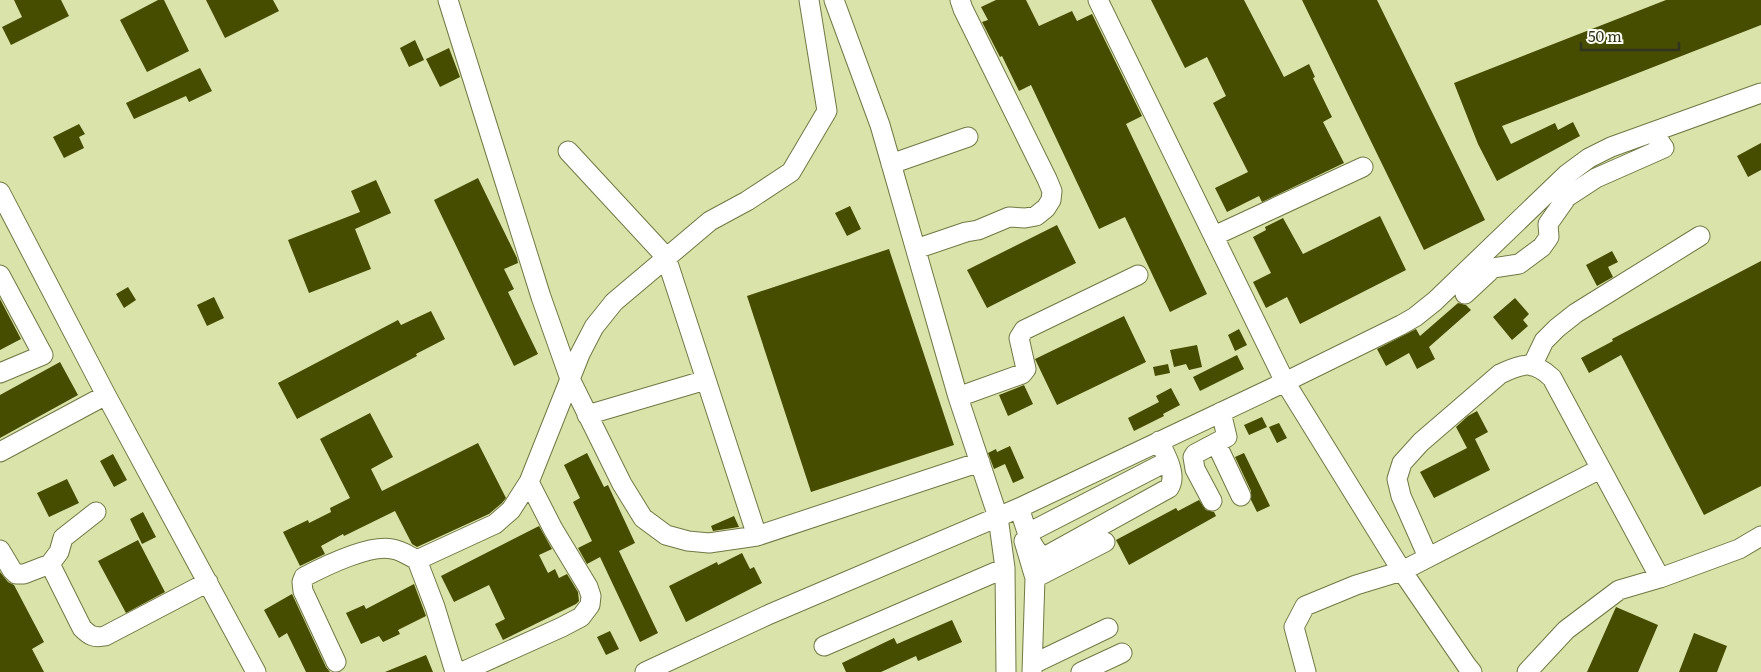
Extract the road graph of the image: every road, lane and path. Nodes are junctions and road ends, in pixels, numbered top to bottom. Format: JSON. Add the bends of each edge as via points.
{"nodes":[{"id":1,"x":448,"y":0,"type":"edge"},
{"id":2,"x":809,"y":0,"type":"edge"},
{"id":3,"x":834,"y":0,"type":"edge"},
{"id":4,"x":960,"y":0,"type":"edge"},
{"id":5,"x":1098,"y":0,"type":"edge"},
{"id":6,"x":1761,"y":93,"type":"edge"},
{"id":7,"x":1653,"y":132,"type":"junction"},
{"id":8,"x":968,"y":137,"type":"dead end"},
{"id":9,"x":568,"y":152,"type":"dead end"},
{"id":10,"x":891,"y":164,"type":"junction"},
{"id":11,"x":1363,"y":167,"type":"dead end"},
{"id":12,"x":0,"y":192,"type":"edge"},
{"id":13,"x":1214,"y":236,"type":"junction"},
{"id":14,"x":1700,"y":236,"type":"dead end"},
{"id":15,"x":916,"y":249,"type":"junction"},
{"id":16,"x":666,"y":257,"type":"junction"},
{"id":17,"x":0,"y":275,"type":"edge"},
{"id":18,"x":1138,"y":275,"type":"dead end"},
{"id":19,"x":1465,"y":294,"type":"dead end"},
{"id":20,"x":1532,"y":366,"type":"junction"},
{"id":21,"x":0,"y":373,"type":"edge"},
{"id":22,"x":570,"y":379,"type":"junction"},
{"id":23,"x":706,"y":380,"type":"junction"},
{"id":24,"x":1285,"y":382,"type":"junction"},
{"id":25,"x":106,"y":395,"type":"junction"},
{"id":26,"x":958,"y":397,"type":"junction"},
{"id":27,"x":1221,"y":412,"type":"junction"},
{"id":28,"x":588,"y":415,"type":"junction"},
{"id":29,"x":1159,"y":441,"type":"junction"},
{"id":30,"x":1216,"y":443,"type":"junction"},
{"id":31,"x":0,"y":452,"type":"edge"},
{"id":32,"x":1168,"y":461,"type":"junction"},
{"id":33,"x":980,"y":462,"type":"junction"},
{"id":34,"x":1600,"y":469,"type":"junction"},
{"id":35,"x":529,"y":482,"type":"junction"},
{"id":36,"x":1241,"y":496,"type":"dead end"},
{"id":37,"x":1212,"y":501,"type":"dead end"},
{"id":38,"x":1011,"y":511,"type":"junction"},
{"id":39,"x":96,"y":512,"type":"dead end"},
{"id":40,"x":1028,"y":533,"type":"junction"},
{"id":41,"x":757,"y":536,"type":"junction"},
{"id":42,"x":1761,"y":536,"type":"edge"},
{"id":43,"x":1106,"y":542,"type":"dead end"},
{"id":44,"x":0,"y":550,"type":"edge"},
{"id":45,"x":1428,"y":558,"type":"junction"},
{"id":46,"x":417,"y":560,"type":"junction"},
{"id":47,"x":50,"y":564,"type":"junction"},
{"id":48,"x":1005,"y":568,"type":"junction"},
{"id":49,"x":1402,"y":571,"type":"junction"},
{"id":50,"x":1035,"y":578,"type":"junction"},
{"id":51,"x":1660,"y":578,"type":"junction"},
{"id":52,"x":208,"y":582,"type":"junction"},
{"id":53,"x":1108,"y":628,"type":"dead end"},
{"id":54,"x":824,"y":646,"type":"dead end"},
{"id":55,"x":1122,"y":653,"type":"dead end"},
{"id":56,"x":336,"y":662,"type":"dead end"},
{"id":57,"x":1003,"y":668,"type":"edge"},
{"id":58,"x":1032,"y":668,"type":"edge"},
{"id":59,"x":256,"y":672,"type":"edge"},
{"id":60,"x":455,"y":672,"type":"edge"},
{"id":61,"x":462,"y":672,"type":"edge"},
{"id":62,"x":644,"y":672,"type":"edge"},
{"id":63,"x":1082,"y":672,"type":"edge"},
{"id":64,"x":1306,"y":672,"type":"edge"},
{"id":65,"x":1472,"y":672,"type":"edge"},
{"id":66,"x":1527,"y":672,"type":"edge"}],
"edges":[{"from":1,"to":22,"type":"lane"},
{"from":2,"to":16,"type":"lane","via":[[827,111],[791,172],[710,221]]},
{"from":3,"to":10,"type":"lane"},
{"from":4,"to":15,"type":"lane","via":[[1047,179],[1052,191],[1051,200],[1036,216],[1009,217]]},
{"from":5,"to":13,"type":"lane"},
{"from":6,"to":7,"type":"lane"},
{"from":7,"to":19,"type":"lane","via":[[1664,148],[1596,178],[1566,197],[1548,224],[1550,237],[1542,247],[1519,264],[1493,268]]},
{"from":7,"to":24,"type":"lane","via":[[1596,154],[1566,175],[1415,317]]},
{"from":8,"to":10,"type":"lane"},
{"from":9,"to":16,"type":"lane"},
{"from":10,"to":15,"type":"lane"},
{"from":11,"to":13,"type":"lane"},
{"from":12,"to":25,"type":"lane"},
{"from":13,"to":24,"type":"lane"},
{"from":14,"to":20,"type":"lane","via":[[1576,313],[1544,341]]},
{"from":15,"to":26,"type":"lane"},
{"from":16,"to":22,"type":"lane","via":[[614,302],[594,327]]},
{"from":16,"to":23,"type":"lane"},
{"from":17,"to":21,"type":"lane","via":[[43,355]]},
{"from":18,"to":26,"type":"lane","via":[[1024,330],[1018,338],[1026,369],[1022,374]]},
{"from":20,"to":34,"type":"lane","via":[[1552,378]]},
{"from":20,"to":45,"type":"lane","via":[[1515,366],[1500,374],[1420,442],[1402,463],[1397,479],[1401,496]]},
{"from":22,"to":28,"type":"lane"},
{"from":22,"to":35,"type":"lane"},
{"from":23,"to":28,"type":"lane"},
{"from":23,"to":41,"type":"lane"},
{"from":24,"to":27,"type":"lane"},
{"from":24,"to":49,"type":"lane"},
{"from":25,"to":31,"type":"lane"},
{"from":25,"to":52,"type":"lane"},
{"from":26,"to":33,"type":"lane"},
{"from":27,"to":29,"type":"lane"},
{"from":27,"to":30,"type":"lane","via":[[1227,437]]},
{"from":28,"to":41,"type":"lane","via":[[622,484],[643,518],[666,535],[709,543]]},
{"from":29,"to":32,"type":"lane"},
{"from":29,"to":38,"type":"lane"},
{"from":30,"to":36,"type":"lane"},
{"from":30,"to":37,"type":"lane","via":[[1193,457],[1195,469]]},
{"from":32,"to":40,"type":"lane"},
{"from":32,"to":40,"type":"lane","via":[[1172,484],[1166,492],[1046,556],[1038,552]]},
{"from":33,"to":38,"type":"lane"},
{"from":33,"to":41,"type":"lane"},
{"from":34,"to":45,"type":"lane"},
{"from":34,"to":51,"type":"lane"},
{"from":35,"to":46,"type":"lane","via":[[511,510],[496,524]]},
{"from":35,"to":61,"type":"lane","via":[[588,587],[590,606],[581,616],[562,627]]},
{"from":38,"to":40,"type":"lane"},
{"from":38,"to":48,"type":"lane"},
{"from":38,"to":50,"type":"lane"},
{"from":38,"to":62,"type":"lane"},
{"from":39,"to":47,"type":"lane","via":[[63,538],[59,552]]},
{"from":42,"to":51,"type":"lane","via":[[1740,549]]},
{"from":43,"to":50,"type":"lane"},
{"from":44,"to":47,"type":"lane","via":[[12,570],[19,574]]},
{"from":45,"to":49,"type":"lane"},
{"from":46,"to":56,"type":"lane","via":[[397,550],[378,548],[304,577],[303,591]]},
{"from":46,"to":60,"type":"lane"},
{"from":47,"to":52,"type":"lane","via":[[82,628],[96,638]]},
{"from":48,"to":54,"type":"lane"},
{"from":48,"to":57,"type":"lane"},
{"from":49,"to":64,"type":"lane","via":[[1305,606],[1294,627]]},
{"from":49,"to":65,"type":"lane"},
{"from":50,"to":58,"type":"lane"},
{"from":51,"to":66,"type":"lane","via":[[1619,590],[1566,630]]},
{"from":52,"to":59,"type":"lane"},
{"from":53,"to":58,"type":"lane"},
{"from":55,"to":63,"type":"lane"}]}
